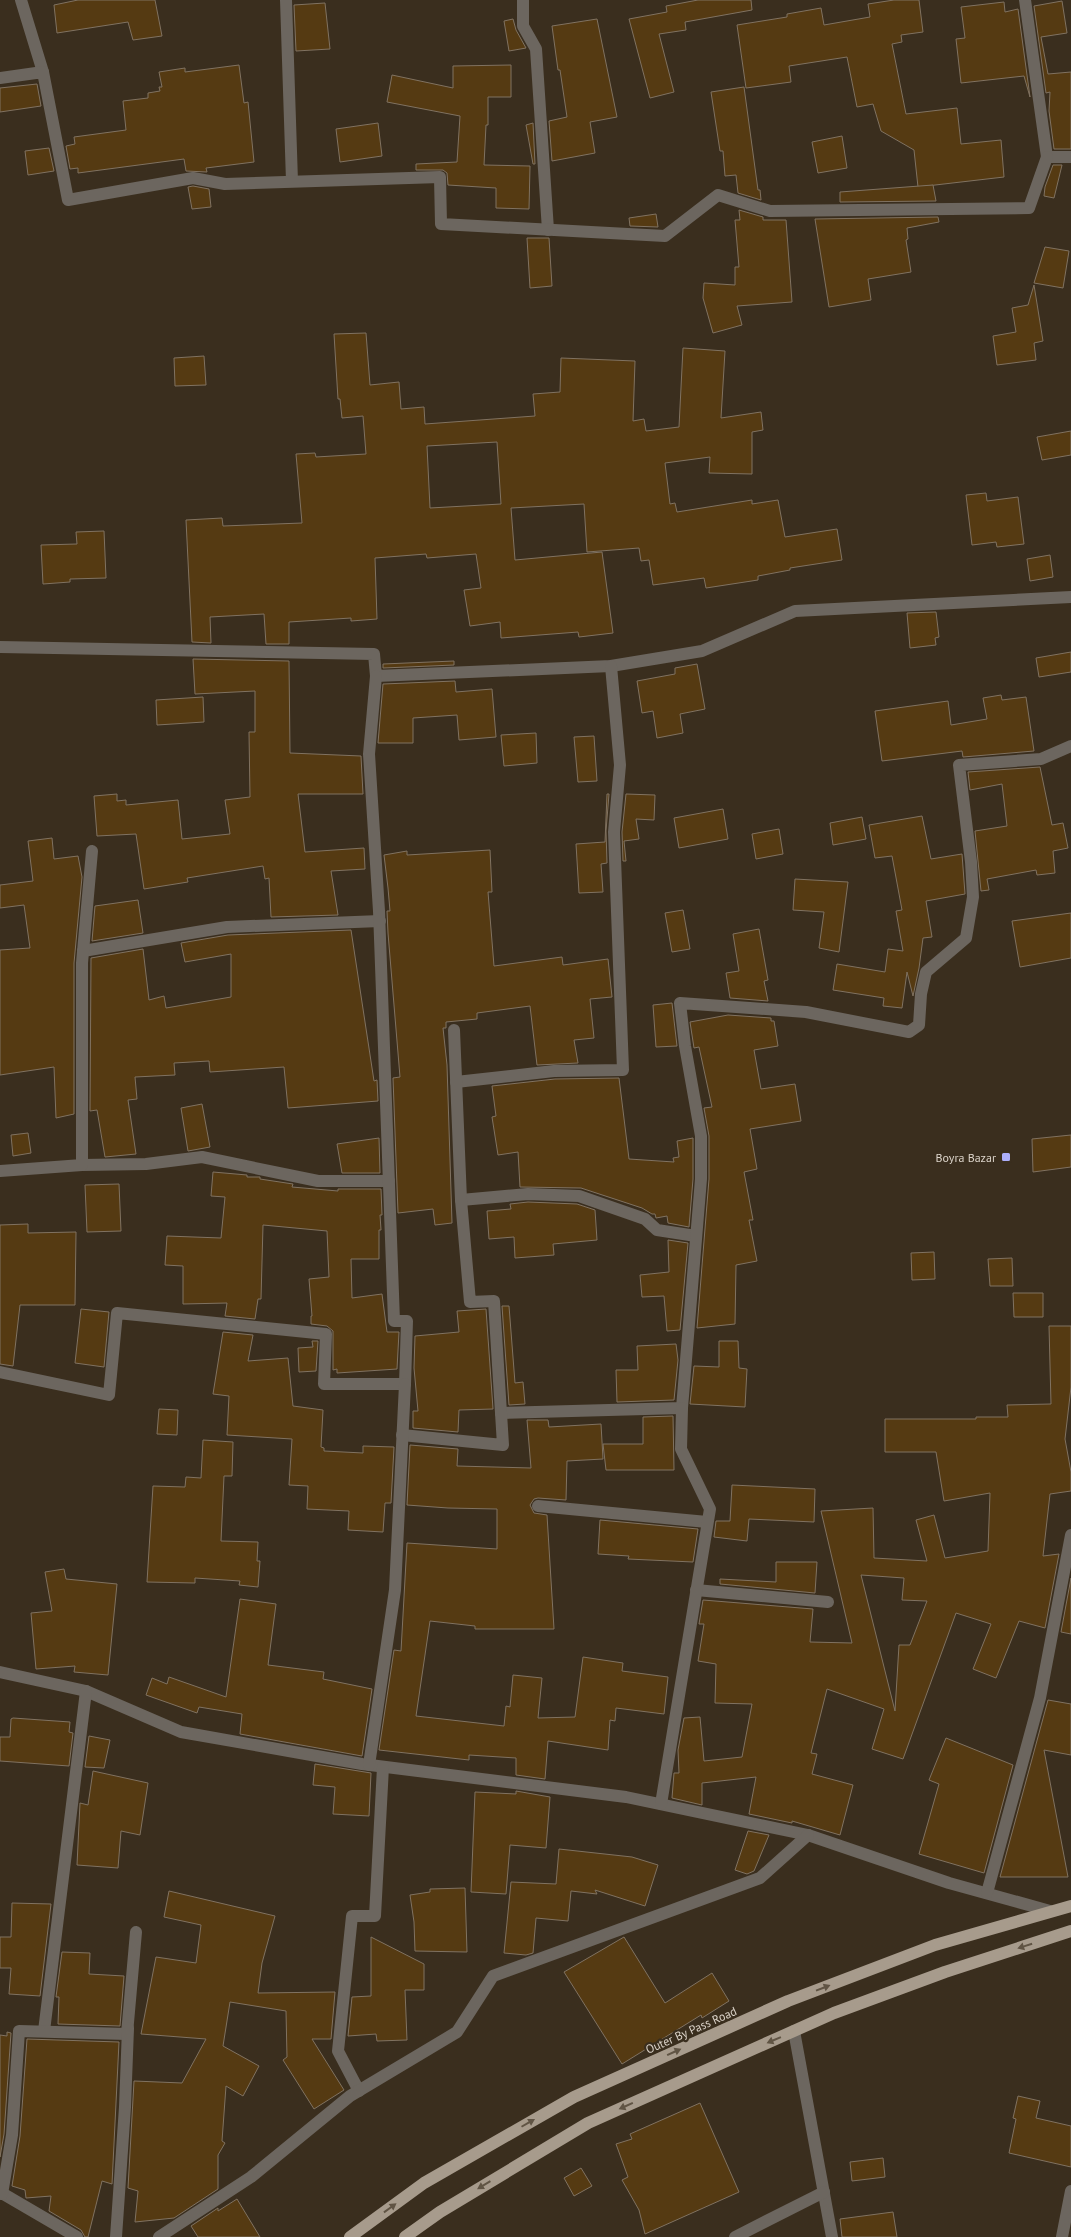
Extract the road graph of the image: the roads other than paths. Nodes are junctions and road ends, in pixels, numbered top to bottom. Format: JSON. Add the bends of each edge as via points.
{"nodes":[{"id":1,"x":21,"y":0,"type":"edge"},
{"id":2,"x":286,"y":0,"type":"edge"},
{"id":3,"x":523,"y":0,"type":"edge"},
{"id":4,"x":1025,"y":0,"type":"edge"},
{"id":5,"x":43,"y":72,"type":"junction"},
{"id":6,"x":0,"y":78,"type":"edge"},
{"id":7,"x":1047,"y":157,"type":"junction"},
{"id":8,"x":1071,"y":157,"type":"edge"},
{"id":9,"x":292,"y":181,"type":"junction"},
{"id":10,"x":548,"y":230,"type":"junction"},
{"id":11,"x":1071,"y":597,"type":"edge"},
{"id":12,"x":0,"y":647,"type":"edge"},
{"id":13,"x":611,"y":666,"type":"junction"},
{"id":14,"x":376,"y":676,"type":"junction"},
{"id":15,"x":1071,"y":746,"type":"edge"},
{"id":16,"x":92,"y":851,"type":"dead end"},
{"id":17,"x":380,"y":921,"type":"junction"},
{"id":18,"x":83,"y":951,"type":"junction"},
{"id":19,"x":454,"y":1030,"type":"dead end"},
{"id":20,"x":456,"y":1082,"type":"junction"},
{"id":21,"x":82,"y":1166,"type":"junction"},
{"id":22,"x":0,"y":1170,"type":"edge"},
{"id":23,"x":389,"y":1181,"type":"junction"},
{"id":24,"x":461,"y":1200,"type":"junction"},
{"id":25,"x":696,"y":1236,"type":"junction"},
{"id":26,"x":0,"y":1372,"type":"edge"},
{"id":27,"x":405,"y":1384,"type":"junction"},
{"id":28,"x":682,"y":1408,"type":"junction"},
{"id":29,"x":501,"y":1413,"type":"junction"},
{"id":30,"x":402,"y":1435,"type":"junction"},
{"id":31,"x":538,"y":1506,"type":"dead end"},
{"id":32,"x":707,"y":1522,"type":"junction"},
{"id":33,"x":1071,"y":1536,"type":"edge"},
{"id":34,"x":696,"y":1590,"type":"junction"},
{"id":35,"x":828,"y":1602,"type":"dead end"},
{"id":36,"x":0,"y":1672,"type":"edge"},
{"id":37,"x":86,"y":1691,"type":"junction"},
{"id":38,"x":369,"y":1765,"type":"junction"},
{"id":39,"x":383,"y":1767,"type":"junction"},
{"id":40,"x":661,"y":1804,"type":"junction"},
{"id":41,"x":808,"y":1835,"type":"junction"},
{"id":42,"x":987,"y":1893,"type":"junction"},
{"id":43,"x":1071,"y":1906,"type":"edge"},
{"id":44,"x":1050,"y":1911,"type":"junction"},
{"id":45,"x":1071,"y":1931,"type":"edge"},
{"id":46,"x":136,"y":1932,"type":"dead end"},
{"id":47,"x":128,"y":2028,"type":"junction"},
{"id":48,"x":794,"y":2031,"type":"junction"},
{"id":49,"x":44,"y":2032,"type":"junction"},
{"id":50,"x":359,"y":2091,"type":"junction"},
{"id":51,"x":1071,"y":2191,"type":"edge"},
{"id":52,"x":824,"y":2192,"type":"junction"},
{"id":53,"x":1,"y":2193,"type":"edge"},
{"id":54,"x":77,"y":2237,"type":"edge"},
{"id":55,"x":116,"y":2237,"type":"edge"},
{"id":56,"x":159,"y":2237,"type":"edge"},
{"id":57,"x":350,"y":2237,"type":"edge"},
{"id":58,"x":405,"y":2237,"type":"edge"},
{"id":59,"x":735,"y":2237,"type":"edge"},
{"id":60,"x":832,"y":2237,"type":"edge"},
{"id":61,"x":1062,"y":2237,"type":"edge"}],
"edges":[{"from":1,"to":5,"type":"street"},
{"from":2,"to":9,"type":"street"},
{"from":3,"to":10,"type":"street","via":[[523,26],[536,49]]},
{"from":4,"to":7,"type":"street"},
{"from":5,"to":6,"type":"street"},
{"from":5,"to":9,"type":"street","via":[[68,200],[193,178],[225,184]]},
{"from":7,"to":8,"type":"street"},
{"from":7,"to":10,"type":"street","via":[[1029,208],[770,211],[718,195],[665,236]]},
{"from":9,"to":10,"type":"street","via":[[440,177],[441,224]]},
{"from":11,"to":13,"type":"street","via":[[795,611],[702,651]]},
{"from":12,"to":14,"type":"street","via":[[374,654]]},
{"from":13,"to":14,"type":"street"},
{"from":13,"to":20,"type":"street","via":[[620,765],[614,832],[623,1070],[554,1071]]},
{"from":14,"to":17,"type":"street","via":[[369,754]]},
{"from":15,"to":25,"type":"street","via":[[1041,759],[959,765],[973,897],[966,938],[926,972],[919,1025],[909,1032],[806,1012],[680,1003],[701,1136]]},
{"from":16,"to":18,"type":"street"},
{"from":17,"to":18,"type":"street","via":[[227,927]]},
{"from":17,"to":23,"type":"street"},
{"from":18,"to":21,"type":"street"},
{"from":19,"to":20,"type":"street"},
{"from":20,"to":24,"type":"street"},
{"from":21,"to":22,"type":"street"},
{"from":21,"to":23,"type":"street","via":[[146,1164],[202,1157],[318,1181]]},
{"from":23,"to":27,"type":"street","via":[[394,1321],[407,1321]]},
{"from":24,"to":25,"type":"street","via":[[528,1194],[579,1196],[645,1219],[657,1230]]},
{"from":24,"to":29,"type":"street","via":[[470,1302],[494,1301]]},
{"from":25,"to":28,"type":"street"},
{"from":26,"to":27,"type":"street","via":[[109,1395],[117,1313],[326,1334],[324,1384]]},
{"from":27,"to":30,"type":"street"},
{"from":28,"to":29,"type":"street"},
{"from":28,"to":32,"type":"street","via":[[681,1449],[710,1509]]},
{"from":29,"to":30,"type":"street","via":[[502,1445]]},
{"from":30,"to":38,"type":"street","via":[[395,1590]]},
{"from":31,"to":32,"type":"street"},
{"from":32,"to":34,"type":"street"},
{"from":33,"to":42,"type":"street","via":[[1040,1698]]},
{"from":34,"to":35,"type":"street"},
{"from":34,"to":40,"type":"street"},
{"from":36,"to":37,"type":"street"},
{"from":37,"to":38,"type":"street","via":[[181,1732]]},
{"from":37,"to":49,"type":"street"},
{"from":38,"to":39,"type":"street"},
{"from":39,"to":40,"type":"street"},
{"from":39,"to":50,"type":"street","via":[[375,1916],[352,1916],[338,2050]]},
{"from":40,"to":41,"type":"street"},
{"from":41,"to":42,"type":"street"},
{"from":41,"to":50,"type":"street","via":[[760,1878],[494,1976],[457,2032]]},
{"from":42,"to":44,"type":"street"},
{"from":43,"to":44,"type":"main road","name":"Outer By Pass Road"},
{"from":57,"to":44,"type":"main road","name":"Outer By Pass Road","one_way":true,"via":[[424,2183],[574,2098],[788,2001],[935,1945]]},
{"from":45,"to":48,"type":"main road","one_way":true,"via":[[945,1972]]},
{"from":46,"to":47,"type":"street"},
{"from":47,"to":49,"type":"street","via":[[128,2034]]},
{"from":47,"to":55,"type":"street"},
{"from":48,"to":52,"type":"street"},
{"from":48,"to":58,"type":"main road","one_way":true,"via":[[588,2123],[440,2212]]},
{"from":49,"to":53,"type":"street","via":[[20,2031],[12,2135]]},
{"from":50,"to":56,"type":"street","via":[[252,2176]]},
{"from":51,"to":61,"type":"street"},
{"from":52,"to":59,"type":"street"},
{"from":52,"to":60,"type":"street"},
{"from":53,"to":54,"type":"street"}]}
